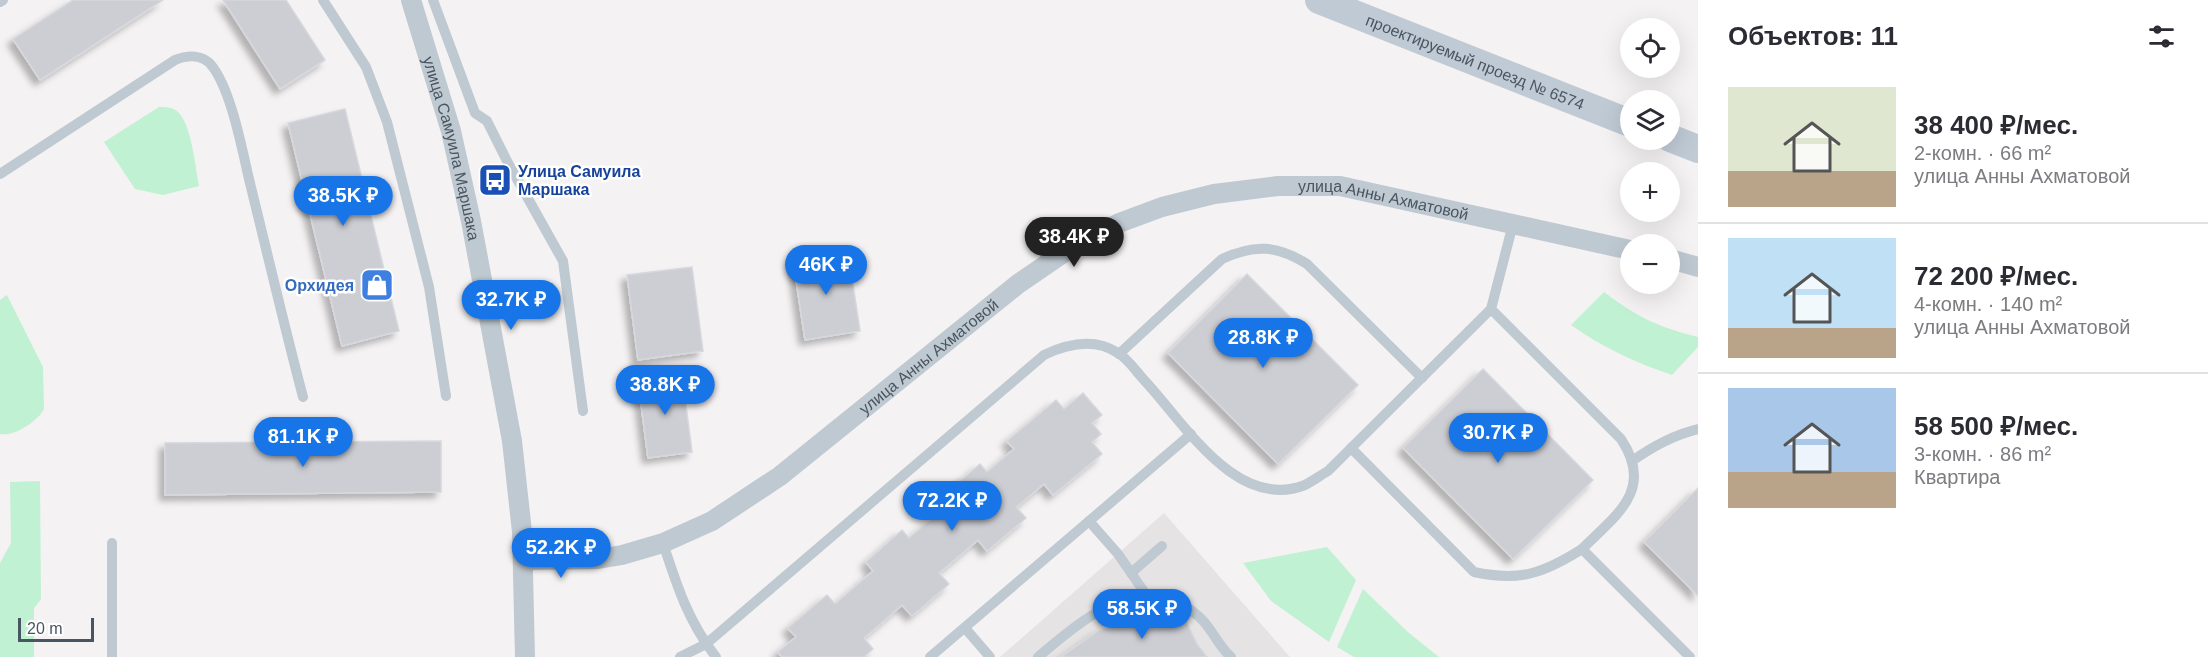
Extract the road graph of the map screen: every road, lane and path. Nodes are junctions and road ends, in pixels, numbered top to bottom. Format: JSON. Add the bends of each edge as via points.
{"nodes":[{"id":1,"x":323,"y":0,"type":"edge"},
{"id":2,"x":411,"y":0,"type":"edge"},
{"id":3,"x":433,"y":0,"type":"edge"},
{"id":4,"x":1319,"y":0,"type":"edge"},
{"id":5,"x":1620,"y":119,"type":"edge"},
{"id":6,"x":1680,"y":142,"type":"edge"},
{"id":7,"x":1698,"y":149,"type":"edge"},
{"id":8,"x":0,"y":174,"type":"edge"},
{"id":9,"x":1513,"y":224,"type":"junction"},
{"id":10,"x":1620,"y":248,"type":"edge"},
{"id":11,"x":1680,"y":262,"type":"edge"},
{"id":12,"x":1698,"y":267,"type":"edge"},
{"id":13,"x":1491,"y":309,"type":"junction"},
{"id":14,"x":1119,"y":354,"type":"junction"},
{"id":15,"x":1422,"y":378,"type":"junction"},
{"id":16,"x":446,"y":396,"type":"dead end"},
{"id":17,"x":303,"y":398,"type":"dead end"},
{"id":18,"x":583,"y":411,"type":"dead end"},
{"id":19,"x":1698,"y":429,"type":"edge"},
{"id":20,"x":1191,"y":434,"type":"junction"},
{"id":21,"x":1351,"y":448,"type":"junction"},
{"id":22,"x":1632,"y":461,"type":"junction"},
{"id":23,"x":1089,"y":521,"type":"junction"},
{"id":24,"x":112,"y":543,"type":"dead end"},
{"id":25,"x":663,"y":543,"type":"junction"},
{"id":26,"x":1162,"y":546,"type":"dead end"},
{"id":27,"x":1582,"y":549,"type":"junction"},
{"id":28,"x":523,"y":560,"type":"junction"},
{"id":29,"x":1131,"y":573,"type":"junction"},
{"id":30,"x":1147,"y":596,"type":"junction"},
{"id":31,"x":964,"y":628,"type":"junction"},
{"id":32,"x":706,"y":644,"type":"junction"},
{"id":33,"x":112,"y":657,"type":"edge"},
{"id":34,"x":525,"y":657,"type":"edge"},
{"id":35,"x":680,"y":657,"type":"edge"},
{"id":36,"x":716,"y":657,"type":"edge"},
{"id":37,"x":930,"y":657,"type":"edge"},
{"id":38,"x":990,"y":657,"type":"edge"},
{"id":39,"x":1038,"y":657,"type":"edge"},
{"id":40,"x":1231,"y":657,"type":"edge"},
{"id":41,"x":1690,"y":657,"type":"edge"}],
"edges":[{"from":1,"to":16,"type":"lane","via":[[366,67],[387,122],[429,287]]},
{"from":2,"to":28,"type":"street","name":"улица Самуила Маршака","via":[[451,131],[471,221],[512,441]]},
{"from":3,"to":18,"type":"lane","via":[[476,113],[488,121],[563,261]]},
{"from":4,"to":5,"type":"main road","name":"проектируемый проезд № 6574"},
{"from":6,"to":7,"type":"main road"},
{"from":8,"to":17,"type":"lane","via":[[175,60],[185,56],[204,59],[212,66],[234,118]]},
{"from":9,"to":10,"type":"street","name":"улица Анны Ахматовой"},
{"from":9,"to":13,"type":"lane"},
{"from":9,"to":25,"type":"street","name":"улица Анны Ахматовой","via":[[1340,186],[1278,186],[1214,194],[1119,223],[1069,249],[1018,284],[780,476],[712,520]]},
{"from":11,"to":12,"type":"street"},
{"from":13,"to":15,"type":"lane"},
{"from":13,"to":22,"type":"lane","via":[[1621,439]]},
{"from":14,"to":15,"type":"lane","via":[[1222,259],[1239,251],[1269,248],[1308,264]]},
{"from":14,"to":20,"type":"lane"},
{"from":14,"to":32,"type":"lane","via":[[1084,344],[1044,355]]},
{"from":15,"to":21,"type":"lane"},
{"from":19,"to":22,"type":"lane","via":[[1661,442]]},
{"from":20,"to":21,"type":"lane","via":[[1230,473],[1273,490],[1305,484],[1328,471]]},
{"from":20,"to":23,"type":"lane"},
{"from":21,"to":27,"type":"lane","via":[[1474,572],[1525,576],[1544,571]]},
{"from":22,"to":27,"type":"lane","via":[[1634,482],[1626,504]]},
{"from":23,"to":29,"type":"lane"},
{"from":23,"to":31,"type":"lane"},
{"from":24,"to":33,"type":"lane"},
{"from":25,"to":28,"type":"street","name":"улица Анны Ахматовой","via":[[598,559]]},
{"from":25,"to":32,"type":"lane","via":[[684,606]]},
{"from":26,"to":29,"type":"lane"},
{"from":27,"to":41,"type":"lane"},
{"from":28,"to":34,"type":"street","name":"улица Самуила Маршака"},
{"from":29,"to":30,"type":"lane"},
{"from":30,"to":39,"type":"lane","via":[[1104,608]]},
{"from":30,"to":40,"type":"lane","via":[[1168,599],[1196,612]]},
{"from":31,"to":37,"type":"lane"},
{"from":31,"to":38,"type":"lane"},
{"from":32,"to":35,"type":"lane"},
{"from":32,"to":36,"type":"lane"}]}
